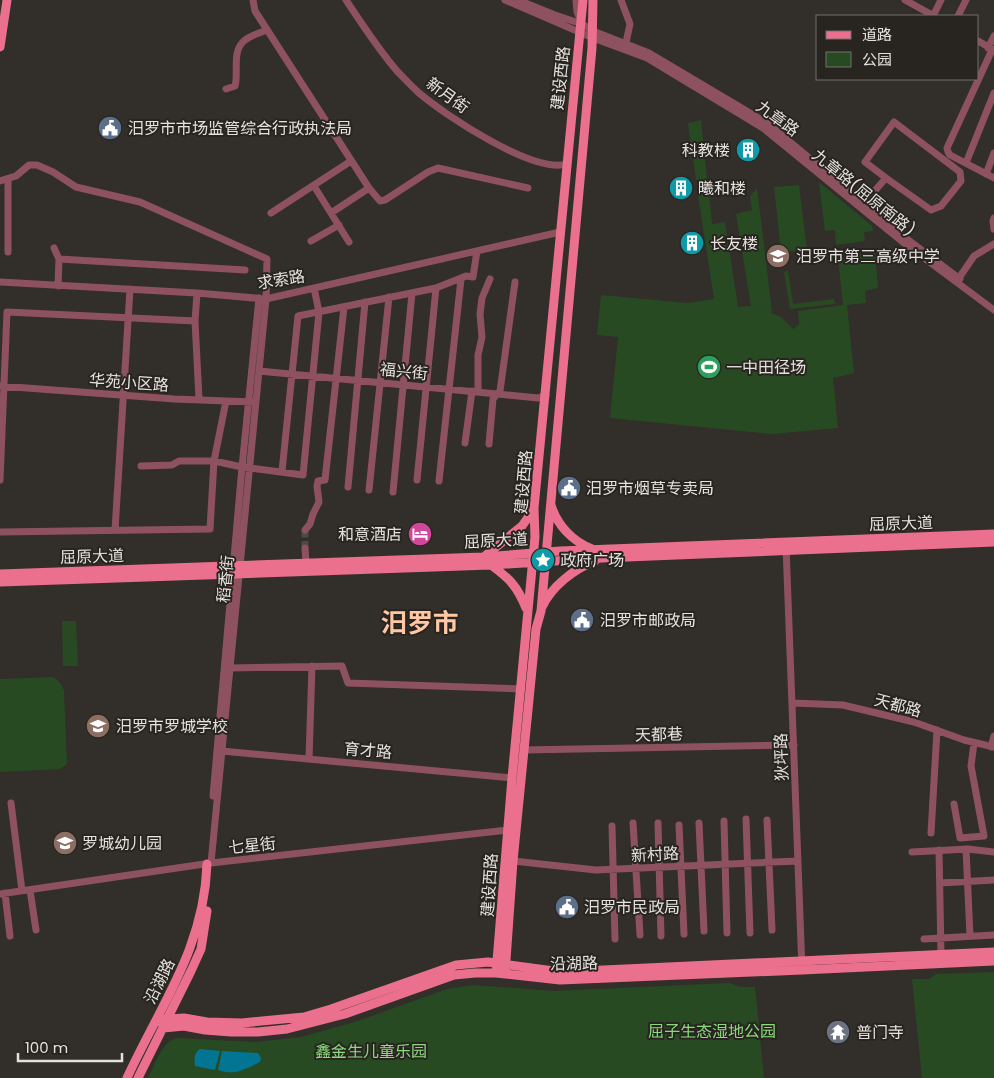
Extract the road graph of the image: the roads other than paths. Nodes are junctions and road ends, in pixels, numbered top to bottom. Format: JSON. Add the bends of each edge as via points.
{"nodes":[{"id":1,"x":7,"y":0,"type":"edge"},
{"id":2,"x":254,"y":0,"type":"edge"},
{"id":3,"x":346,"y":0,"type":"edge"},
{"id":4,"x":505,"y":0,"type":"edge"},
{"id":5,"x":518,"y":0,"type":"edge"},
{"id":6,"x":576,"y":0,"type":"edge"},
{"id":7,"x":583,"y":0,"type":"edge"},
{"id":8,"x":593,"y":0,"type":"edge"},
{"id":9,"x":621,"y":0,"type":"edge"},
{"id":10,"x":905,"y":0,"type":"edge"},
{"id":11,"x":941,"y":0,"type":"edge"},
{"id":12,"x":966,"y":0,"type":"edge"},
{"id":13,"x":932,"y":15,"type":"edge"},
{"id":14,"x":934,"y":15,"type":"edge"},
{"id":15,"x":958,"y":15,"type":"edge"},
{"id":16,"x":581,"y":28,"type":"junction"},
{"id":17,"x":267,"y":30,"type":"junction"},
{"id":18,"x":593,"y":35,"type":"junction"},
{"id":19,"x":994,"y":36,"type":"edge"},
{"id":20,"x":979,"y":42,"type":"edge"},
{"id":21,"x":625,"y":46,"type":"junction"},
{"id":22,"x":0,"y":48,"type":"edge"},
{"id":23,"x":992,"y":49,"type":"edge"},
{"id":24,"x":979,"y":78,"type":"edge"},
{"id":25,"x":978,"y":80,"type":"edge"},
{"id":26,"x":226,"y":89,"type":"dead end"},
{"id":27,"x":994,"y":93,"type":"edge"},
{"id":28,"x":994,"y":153,"type":"edge"},
{"id":29,"x":351,"y":160,"type":"junction"},
{"id":30,"x":966,"y":163,"type":"junction"},
{"id":31,"x":567,"y":164,"type":"junction"},
{"id":32,"x":986,"y":174,"type":"junction"},
{"id":33,"x":886,"y":178,"type":"junction"},
{"id":34,"x":994,"y":178,"type":"edge"},
{"id":35,"x":4,"y":180,"type":"edge"},
{"id":36,"x":314,"y":186,"type":"junction"},
{"id":37,"x":370,"y":188,"type":"junction"},
{"id":38,"x":528,"y":188,"type":"dead end"},
{"id":39,"x":864,"y":203,"type":"junction"},
{"id":40,"x":272,"y":213,"type":"dead end"},
{"id":41,"x":331,"y":213,"type":"junction"},
{"id":42,"x":994,"y":218,"type":"edge"},
{"id":43,"x":338,"y":225,"type":"junction"},
{"id":44,"x":994,"y":229,"type":"edge"},
{"id":45,"x":560,"y":232,"type":"junction"},
{"id":46,"x":311,"y":241,"type":"dead end"},
{"id":47,"x":349,"y":242,"type":"dead end"},
{"id":48,"x":994,"y":244,"type":"edge"},
{"id":49,"x":54,"y":248,"type":"dead end"},
{"id":50,"x":478,"y":251,"type":"junction"},
{"id":51,"x":8,"y":252,"type":"dead end"},
{"id":52,"x":59,"y":259,"type":"junction"},
{"id":53,"x":245,"y":270,"type":"dead end"},
{"id":54,"x":959,"y":278,"type":"junction"},
{"id":55,"x":461,"y":279,"type":"junction"},
{"id":56,"x":490,"y":279,"type":"dead end"},
{"id":57,"x":0,"y":282,"type":"edge"},
{"id":58,"x":516,"y":282,"type":"dead end"},
{"id":59,"x":58,"y":286,"type":"junction"},
{"id":60,"x":314,"y":288,"type":"junction"},
{"id":61,"x":436,"y":288,"type":"junction"},
{"id":62,"x":130,"y":289,"type":"junction"},
{"id":63,"x":197,"y":293,"type":"junction"},
{"id":64,"x":412,"y":293,"type":"junction"},
{"id":65,"x":389,"y":297,"type":"junction"},
{"id":66,"x":262,"y":298,"type":"junction"},
{"id":67,"x":365,"y":302,"type":"junction"},
{"id":68,"x":994,"y":304,"type":"edge"},
{"id":69,"x":344,"y":307,"type":"junction"},
{"id":70,"x":994,"y":310,"type":"edge"},
{"id":71,"x":319,"y":312,"type":"junction"},
{"id":72,"x":129,"y":318,"type":"junction"},
{"id":73,"x":195,"y":320,"type":"junction"},
{"id":74,"x":259,"y":370,"type":"junction"},
{"id":75,"x":292,"y":374,"type":"junction"},
{"id":76,"x":314,"y":376,"type":"junction"},
{"id":77,"x":336,"y":378,"type":"junction"},
{"id":78,"x":358,"y":380,"type":"junction"},
{"id":79,"x":380,"y":382,"type":"junction"},
{"id":80,"x":403,"y":385,"type":"junction"},
{"id":81,"x":2,"y":386,"type":"edge"},
{"id":82,"x":426,"y":387,"type":"junction"},
{"id":83,"x":449,"y":389,"type":"junction"},
{"id":84,"x":475,"y":392,"type":"junction"},
{"id":85,"x":498,"y":394,"type":"junction"},
{"id":86,"x":546,"y":395,"type":"junction"},
{"id":87,"x":124,"y":396,"type":"junction"},
{"id":88,"x":198,"y":399,"type":"junction"},
{"id":89,"x":226,"y":400,"type":"junction"},
{"id":90,"x":252,"y":402,"type":"junction"},
{"id":91,"x":465,"y":443,"type":"dead end"},
{"id":92,"x":489,"y":444,"type":"dead end"},
{"id":93,"x":214,"y":460,"type":"junction"},
{"id":94,"x":141,"y":466,"type":"dead end"},
{"id":95,"x":245,"y":467,"type":"junction"},
{"id":96,"x":282,"y":471,"type":"junction"},
{"id":97,"x":0,"y":480,"type":"edge"},
{"id":98,"x":417,"y":480,"type":"dead end"},
{"id":99,"x":439,"y":481,"type":"dead end"},
{"id":100,"x":348,"y":487,"type":"dead end"},
{"id":101,"x":369,"y":490,"type":"dead end"},
{"id":102,"x":393,"y":492,"type":"dead end"},
{"id":103,"x":550,"y":500,"type":"junction"},
{"id":104,"x":534,"y":508,"type":"junction"},
{"id":105,"x":115,"y":530,"type":"junction"},
{"id":106,"x":305,"y":530,"type":"tunnel mouth"},
{"id":107,"x":0,"y":532,"type":"edge"},
{"id":108,"x":994,"y":534,"type":"edge"},
{"id":109,"x":994,"y":542,"type":"edge"},
{"id":110,"x":786,"y":546,"type":"junction"},
{"id":111,"x":305,"y":548,"type":"tunnel mouth"},
{"id":112,"x":594,"y":550,"type":"junction"},
{"id":113,"x":545,"y":552,"type":"junction"},
{"id":114,"x":484,"y":557,"type":"junction"},
{"id":115,"x":533,"y":558,"type":"junction"},
{"id":116,"x":602,"y":558,"type":"junction"},
{"id":117,"x":545,"y":562,"type":"junction"},
{"id":118,"x":306,"y":563,"type":"junction"},
{"id":119,"x":491,"y":565,"type":"junction"},
{"id":120,"x":236,"y":570,"type":"junction"},
{"id":121,"x":0,"y":574,"type":"edge"},
{"id":122,"x":0,"y":582,"type":"edge"},
{"id":123,"x":527,"y":610,"type":"junction"},
{"id":124,"x":541,"y":611,"type":"junction"},
{"id":125,"x":312,"y":666,"type":"junction"},
{"id":126,"x":230,"y":668,"type":"junction"},
{"id":127,"x":521,"y":689,"type":"junction"},
{"id":128,"x":793,"y":703,"type":"junction"},
{"id":129,"x":937,"y":730,"type":"junction"},
{"id":130,"x":994,"y":736,"type":"edge"},
{"id":131,"x":974,"y":743,"type":"junction"},
{"id":132,"x":794,"y":745,"type":"junction"},
{"id":133,"x":993,"y":747,"type":"edge"},
{"id":134,"x":524,"y":750,"type":"junction"},
{"id":135,"x":222,"y":751,"type":"junction"},
{"id":136,"x":309,"y":759,"type":"junction"},
{"id":137,"x":512,"y":778,"type":"junction"},
{"id":138,"x":11,"y":803,"type":"dead end"},
{"id":139,"x":954,"y":804,"type":"dead end"},
{"id":140,"x":746,"y":819,"type":"dead end"},
{"id":141,"x":768,"y":820,"type":"dead end"},
{"id":142,"x":724,"y":821,"type":"dead end"},
{"id":143,"x":633,"y":823,"type":"dead end"},
{"id":144,"x":658,"y":823,"type":"dead end"},
{"id":145,"x":699,"y":823,"type":"dead end"},
{"id":146,"x":679,"y":824,"type":"dead end"},
{"id":147,"x":612,"y":826,"type":"dead end"},
{"id":148,"x":508,"y":830,"type":"junction"},
{"id":149,"x":931,"y":833,"type":"dead end"},
{"id":150,"x":966,"y":849,"type":"junction"},
{"id":151,"x":939,"y":850,"type":"junction"},
{"id":152,"x":912,"y":852,"type":"dead end"},
{"id":153,"x":994,"y":852,"type":"edge"},
{"id":154,"x":994,"y":860,"type":"edge"},
{"id":155,"x":798,"y":861,"type":"junction"},
{"id":156,"x":512,"y":862,"type":"junction"},
{"id":157,"x":209,"y":863,"type":"junction"},
{"id":158,"x":769,"y":863,"type":"junction"},
{"id":159,"x":747,"y":864,"type":"junction"},
{"id":160,"x":724,"y":865,"type":"junction"},
{"id":161,"x":701,"y":866,"type":"junction"},
{"id":162,"x":681,"y":867,"type":"junction"},
{"id":163,"x":659,"y":868,"type":"junction"},
{"id":164,"x":636,"y":869,"type":"junction"},
{"id":165,"x":613,"y":870,"type":"junction"},
{"id":166,"x":994,"y":880,"type":"edge"},
{"id":167,"x":967,"y":882,"type":"junction"},
{"id":168,"x":940,"y":883,"type":"junction"},
{"id":169,"x":30,"y":890,"type":"junction"},
{"id":170,"x":22,"y":891,"type":"junction"},
{"id":171,"x":2,"y":894,"type":"edge"},
{"id":172,"x":36,"y":930,"type":"dead end"},
{"id":173,"x":772,"y":930,"type":"dead end"},
{"id":174,"x":704,"y":931,"type":"dead end"},
{"id":175,"x":727,"y":933,"type":"dead end"},
{"id":176,"x":750,"y":933,"type":"dead end"},
{"id":177,"x":684,"y":934,"type":"dead end"},
{"id":178,"x":994,"y":934,"type":"edge"},
{"id":179,"x":640,"y":935,"type":"dead end"},
{"id":180,"x":10,"y":936,"type":"dead end"},
{"id":181,"x":661,"y":936,"type":"dead end"},
{"id":182,"x":970,"y":936,"type":"junction"},
{"id":183,"x":615,"y":939,"type":"dead end"},
{"id":184,"x":924,"y":939,"type":"dead end"},
{"id":185,"x":941,"y":939,"type":"junction"},
{"id":186,"x":994,"y":952,"type":"edge"},
{"id":187,"x":941,"y":954,"type":"junction"},
{"id":188,"x":994,"y":961,"type":"edge"},
{"id":189,"x":502,"y":963,"type":"junction"},
{"id":190,"x":456,"y":965,"type":"junction"},
{"id":191,"x":802,"y":966,"type":"junction"},
{"id":192,"x":501,"y":973,"type":"junction"},
{"id":193,"x":454,"y":975,"type":"junction"},
{"id":194,"x":180,"y":996,"type":"junction"},
{"id":195,"x":184,"y":1018,"type":"junction"},
{"id":196,"x":168,"y":1019,"type":"junction"},
{"id":197,"x":155,"y":1022,"type":"junction"},
{"id":198,"x":163,"y":1028,"type":"junction"},
{"id":199,"x":127,"y":1078,"type":"edge"},
{"id":200,"x":138,"y":1078,"type":"edge"}],
"edges":[{"from":1,"to":22,"type":"main road"},
{"from":2,"to":17,"type":"street","via":[[255,11]]},
{"from":3,"to":31,"type":"street","name":"新月街","via":[[397,70],[426,98],[513,152],[539,162]]},
{"from":4,"to":16,"type":"street"},
{"from":5,"to":16,"type":"street"},
{"from":6,"to":16,"type":"street"},
{"from":7,"to":16,"type":"main road","name":"建设西路"},
{"from":8,"to":18,"type":"main road","name":"建设西路"},
{"from":9,"to":21,"type":"street","via":[[630,24]]},
{"from":10,"to":13,"type":"street"},
{"from":11,"to":14,"type":"street"},
{"from":12,"to":15,"type":"street"},
{"from":16,"to":18,"type":"street"},
{"from":16,"to":31,"type":"main road","name":"建设西路"},
{"from":17,"to":26,"type":"street","via":[[245,40],[240,46],[236,55],[235,86]]},
{"from":17,"to":29,"type":"street"},
{"from":18,"to":21,"type":"street","name":"九章路(屈原南路)"},
{"from":18,"to":103,"type":"main road","name":"建设西路"},
{"from":19,"to":23,"type":"street"},
{"from":20,"to":23,"type":"street"},
{"from":21,"to":39,"type":"street","name":"九章路","via":[[649,53],[767,124]]},
{"from":21,"to":70,"type":"street","name":"九章路(屈原南路)","via":[[763,128],[904,243]]},
{"from":23,"to":24,"type":"street"},
{"from":25,"to":30,"type":"street","via":[[947,148],[950,155]]},
{"from":27,"to":30,"type":"street"},
{"from":28,"to":32,"type":"street"},
{"from":29,"to":36,"type":"street"},
{"from":29,"to":37,"type":"street"},
{"from":30,"to":32,"type":"street"},
{"from":31,"to":45,"type":"main road","name":"建设西路"},
{"from":32,"to":34,"type":"street"},
{"from":33,"to":33,"type":"street","via":[[865,162],[894,122],[960,172],[961,181],[941,206],[931,210]]},
{"from":33,"to":39,"type":"street"},
{"from":35,"to":51,"type":"street"},
{"from":35,"to":66,"type":"street","via":[[29,166],[38,165],[76,186],[140,202],[267,259]]},
{"from":36,"to":40,"type":"street"},
{"from":36,"to":41,"type":"street"},
{"from":37,"to":38,"type":"street","via":[[376,198],[385,200],[438,168]]},
{"from":37,"to":41,"type":"street"},
{"from":39,"to":54,"type":"street","name":"九章路"},
{"from":41,"to":43,"type":"street"},
{"from":42,"to":44,"type":"street"},
{"from":43,"to":46,"type":"street"},
{"from":43,"to":47,"type":"street"},
{"from":45,"to":50,"type":"street","name":"求索路"},
{"from":45,"to":86,"type":"main road","name":"建设西路"},
{"from":48,"to":54,"type":"street","via":[[974,256]]},
{"from":49,"to":52,"type":"street"},
{"from":50,"to":55,"type":"street","via":[[473,277]]},
{"from":50,"to":60,"type":"street","name":"求索路"},
{"from":52,"to":53,"type":"street"},
{"from":52,"to":59,"type":"street"},
{"from":54,"to":68,"type":"street","name":"九章路"},
{"from":55,"to":61,"type":"street"},
{"from":55,"to":83,"type":"street"},
{"from":56,"to":84,"type":"street","via":[[482,298],[482,337]]},
{"from":57,"to":59,"type":"street","name":"求索路"},
{"from":58,"to":85,"type":"street"},
{"from":59,"to":62,"type":"street","name":"求索路"},
{"from":60,"to":66,"type":"street","name":"求索路"},
{"from":60,"to":71,"type":"street"},
{"from":61,"to":64,"type":"street"},
{"from":61,"to":82,"type":"street"},
{"from":62,"to":63,"type":"street","name":"求索路"},
{"from":62,"to":72,"type":"street"},
{"from":63,"to":66,"type":"street","name":"求索路"},
{"from":63,"to":73,"type":"street"},
{"from":64,"to":65,"type":"street"},
{"from":64,"to":80,"type":"street"},
{"from":65,"to":67,"type":"street"},
{"from":65,"to":79,"type":"street"},
{"from":66,"to":74,"type":"street","name":"稻香街"},
{"from":66,"to":90,"type":"street"},
{"from":67,"to":69,"type":"street"},
{"from":67,"to":78,"type":"street"},
{"from":69,"to":71,"type":"street"},
{"from":69,"to":77,"type":"street"},
{"from":71,"to":75,"type":"street","via":[[298,316]]},
{"from":71,"to":76,"type":"street"},
{"from":72,"to":73,"type":"street"},
{"from":72,"to":81,"type":"street","via":[[7,312]]},
{"from":72,"to":87,"type":"street"},
{"from":73,"to":88,"type":"street"},
{"from":74,"to":75,"type":"street","name":"福兴街"},
{"from":74,"to":90,"type":"street","name":"稻香街"},
{"from":75,"to":76,"type":"street","name":"福兴街"},
{"from":75,"to":96,"type":"street"},
{"from":76,"to":77,"type":"street","name":"福兴街"},
{"from":76,"to":96,"type":"street","via":[[303,475]]},
{"from":77,"to":78,"type":"street","name":"福兴街"},
{"from":77,"to":106,"type":"street","via":[[325,480],[318,481],[319,502]]},
{"from":78,"to":79,"type":"street","name":"福兴街"},
{"from":78,"to":100,"type":"street"},
{"from":79,"to":80,"type":"street","name":"福兴街"},
{"from":79,"to":101,"type":"street"},
{"from":80,"to":82,"type":"street","name":"福兴街"},
{"from":80,"to":102,"type":"street"},
{"from":81,"to":87,"type":"street","name":"华苑小区路"},
{"from":81,"to":97,"type":"street"},
{"from":82,"to":83,"type":"street","name":"福兴街"},
{"from":82,"to":98,"type":"street"},
{"from":83,"to":84,"type":"street","name":"福兴街"},
{"from":83,"to":99,"type":"street"},
{"from":84,"to":85,"type":"street","name":"福兴街"},
{"from":84,"to":91,"type":"street"},
{"from":85,"to":86,"type":"street","name":"福兴街","via":[[538,398]]},
{"from":85,"to":92,"type":"street","via":[[493,399]]},
{"from":86,"to":104,"type":"main road","name":"建设西路"},
{"from":87,"to":88,"type":"street","name":"华苑小区路"},
{"from":87,"to":105,"type":"street"},
{"from":88,"to":89,"type":"street","name":"华苑小区路"},
{"from":89,"to":90,"type":"street","name":"华苑小区路"},
{"from":89,"to":93,"type":"street"},
{"from":90,"to":95,"type":"street","name":"稻香街"},
{"from":93,"to":94,"type":"street"},
{"from":93,"to":95,"type":"street"},
{"from":93,"to":105,"type":"street","via":[[210,529]]},
{"from":95,"to":96,"type":"street"},
{"from":95,"to":120,"type":"street","name":"稻香街"},
{"from":103,"to":112,"type":"main road","via":[[554,515],[566,531],[576,542]]},
{"from":103,"to":113,"type":"main road","name":"建设西路"},
{"from":104,"to":114,"type":"main road","via":[[522,526]]},
{"from":104,"to":115,"type":"main road","name":"建设西路"},
{"from":105,"to":107,"type":"street"},
{"from":108,"to":110,"type":"main road","name":"屈原大道"},
{"from":109,"to":110,"type":"main road","name":"屈原大道"},
{"from":110,"to":112,"type":"main road","name":"屈原大道"},
{"from":110,"to":116,"type":"main road","name":"屈原大道"},
{"from":110,"to":128,"type":"street","name":"狄坪路"},
{"from":111,"to":118,"type":"street"},
{"from":112,"to":113,"type":"main road","name":"屈原大道"},
{"from":113,"to":115,"type":"main road","name":"屈原大道"},
{"from":113,"to":117,"type":"main road","name":"建设西路"},
{"from":114,"to":115,"type":"main road","name":"屈原大道"},
{"from":114,"to":118,"type":"main road","name":"屈原大道"},
{"from":115,"to":117,"type":"main road","name":"屈原大道"},
{"from":115,"to":119,"type":"main road","name":"屈原大道"},
{"from":115,"to":123,"type":"main road","name":"建设西路"},
{"from":116,"to":117,"type":"main road","name":"屈原大道"},
{"from":116,"to":124,"type":"main road","via":[[574,572],[551,592]]},
{"from":117,"to":124,"type":"main road","name":"建设西路"},
{"from":118,"to":120,"type":"main road","name":"屈原大道"},
{"from":119,"to":120,"type":"main road","name":"屈原大道"},
{"from":119,"to":123,"type":"main road","via":[[519,590]]},
{"from":120,"to":121,"type":"main road","name":"屈原大道"},
{"from":120,"to":122,"type":"main road","name":"屈原大道"},
{"from":120,"to":126,"type":"street","name":"稻香街"},
{"from":120,"to":157,"type":"street"},
{"from":123,"to":127,"type":"main road","name":"建设西路"},
{"from":124,"to":134,"type":"main road","name":"建设西路","via":[[536,629]]},
{"from":125,"to":126,"type":"street"},
{"from":125,"to":127,"type":"street","via":[[342,666],[348,683]]},
{"from":125,"to":136,"type":"street"},
{"from":126,"to":135,"type":"street","name":"稻香街"},
{"from":127,"to":137,"type":"main road","name":"建设西路"},
{"from":128,"to":129,"type":"street","name":"天都路","via":[[843,705]]},
{"from":128,"to":132,"type":"street","name":"狄坪路"},
{"from":129,"to":131,"type":"street","name":"天都路"},
{"from":129,"to":149,"type":"street"},
{"from":130,"to":133,"type":"street"},
{"from":131,"to":133,"type":"street","name":"天都路"},
{"from":131,"to":139,"type":"street","via":[[971,766],[984,836],[960,838]]},
{"from":132,"to":134,"type":"street","name":"天都巷"},
{"from":132,"to":155,"type":"street","name":"狄坪路"},
{"from":134,"to":156,"type":"main road","name":"建设西路"},
{"from":135,"to":136,"type":"street","name":"育才路"},
{"from":135,"to":157,"type":"street","name":"稻香街"},
{"from":136,"to":137,"type":"street","name":"育才路"},
{"from":137,"to":148,"type":"main road","name":"建设西路"},
{"from":138,"to":170,"type":"street"},
{"from":140,"to":159,"type":"street"},
{"from":141,"to":158,"type":"street"},
{"from":142,"to":160,"type":"street"},
{"from":143,"to":164,"type":"street"},
{"from":144,"to":163,"type":"street"},
{"from":145,"to":161,"type":"street"},
{"from":146,"to":162,"type":"street"},
{"from":147,"to":165,"type":"street"},
{"from":148,"to":157,"type":"street","name":"七星街"},
{"from":148,"to":189,"type":"main road","name":"建设西路"},
{"from":150,"to":151,"type":"street"},
{"from":150,"to":153,"type":"street"},
{"from":150,"to":167,"type":"street"},
{"from":151,"to":152,"type":"street"},
{"from":151,"to":168,"type":"street"},
{"from":153,"to":154,"type":"street"},
{"from":155,"to":158,"type":"street","name":"新村路"},
{"from":155,"to":191,"type":"street","name":"狄坪路"},
{"from":156,"to":165,"type":"street","name":"新村路"},
{"from":156,"to":189,"type":"main road","name":"建设西路"},
{"from":157,"to":169,"type":"street","name":"七星街"},
{"from":157,"to":194,"type":"main road","name":"沿湖路","via":[[209,902],[201,949]]},
{"from":157,"to":197,"type":"main road","name":"沿湖路","via":[[198,923],[182,970]]},
{"from":158,"to":159,"type":"street","name":"新村路"},
{"from":158,"to":173,"type":"street"},
{"from":159,"to":160,"type":"street","name":"新村路"},
{"from":159,"to":176,"type":"street"},
{"from":160,"to":161,"type":"street","name":"新村路"},
{"from":160,"to":175,"type":"street"},
{"from":161,"to":162,"type":"street","name":"新村路"},
{"from":161,"to":174,"type":"street"},
{"from":162,"to":163,"type":"street","name":"新村路"},
{"from":162,"to":177,"type":"street"},
{"from":163,"to":164,"type":"street","name":"新村路"},
{"from":163,"to":181,"type":"street"},
{"from":164,"to":165,"type":"street","name":"新村路"},
{"from":164,"to":179,"type":"street"},
{"from":165,"to":183,"type":"street"},
{"from":166,"to":167,"type":"street"},
{"from":167,"to":168,"type":"street"},
{"from":167,"to":182,"type":"street"},
{"from":168,"to":185,"type":"street"},
{"from":169,"to":170,"type":"street","name":"七星街"},
{"from":169,"to":172,"type":"street"},
{"from":170,"to":171,"type":"street","name":"七星街"},
{"from":171,"to":180,"type":"street"},
{"from":178,"to":182,"type":"street"},
{"from":182,"to":185,"type":"street"},
{"from":184,"to":185,"type":"street"},
{"from":185,"to":187,"type":"street"},
{"from":186,"to":187,"type":"main road","name":"沿湖路"},
{"from":187,"to":191,"type":"main road","name":"沿湖路"},
{"from":188,"to":191,"type":"main road","name":"沿湖路"},
{"from":189,"to":190,"type":"main road","name":"沿湖路"},
{"from":189,"to":191,"type":"main road","name":"沿湖路","via":[[560,972]]},
{"from":189,"to":192,"type":"main road","name":"建设西路"},
{"from":190,"to":193,"type":"street"},
{"from":190,"to":195,"type":"main road","name":"沿湖路","via":[[304,1017],[242,1022]]},
{"from":191,"to":192,"type":"main road","name":"沿湖路","via":[[560,980]]},
{"from":192,"to":193,"type":"main road","name":"沿湖路"},
{"from":193,"to":198,"type":"main road","name":"沿湖路","via":[[344,1014],[287,1028],[231,1032],[184,1026]]},
{"from":194,"to":195,"type":"main road","name":"沿湖路"},
{"from":194,"to":196,"type":"main road","name":"沿湖路"},
{"from":195,"to":196,"type":"main road","name":"沿湖路"},
{"from":196,"to":197,"type":"main road","name":"沿湖路"},
{"from":196,"to":198,"type":"main road","name":"沿湖路"},
{"from":197,"to":199,"type":"main road","name":"沿湖路"},
{"from":198,"to":200,"type":"main road","name":"沿湖路"}]}
